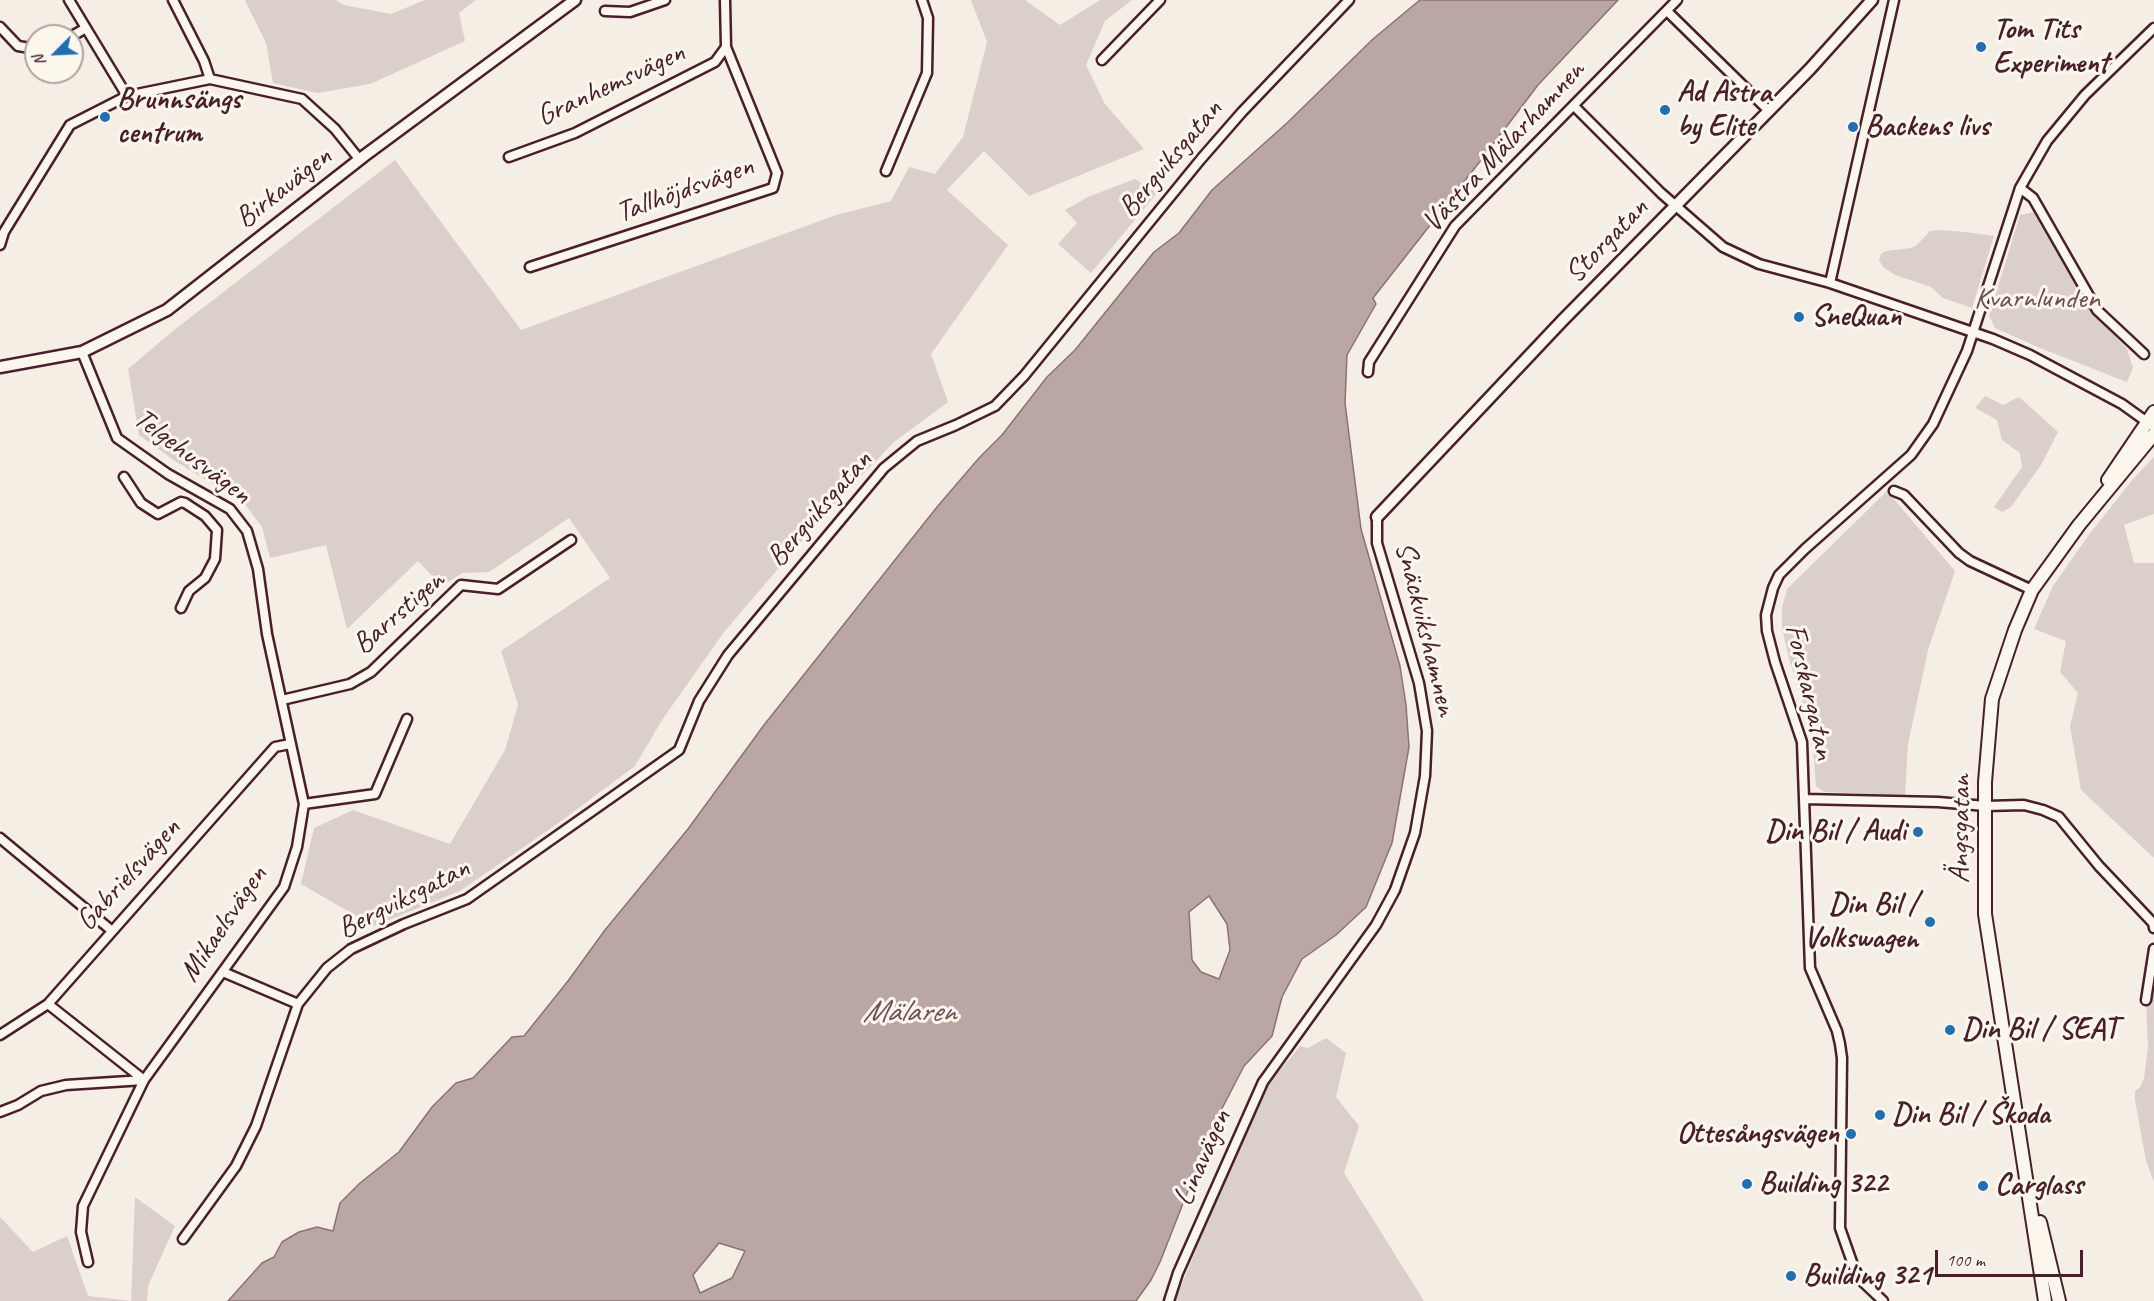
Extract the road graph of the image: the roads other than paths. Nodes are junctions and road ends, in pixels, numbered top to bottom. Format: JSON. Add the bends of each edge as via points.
{"nodes":[{"id":1,"x":69,"y":0,"type":"edge"},
{"id":2,"x":173,"y":0,"type":"edge"},
{"id":3,"x":575,"y":0,"type":"edge"},
{"id":4,"x":665,"y":0,"type":"edge"},
{"id":5,"x":725,"y":0,"type":"edge"},
{"id":6,"x":922,"y":0,"type":"edge"},
{"id":7,"x":1160,"y":0,"type":"edge"},
{"id":8,"x":1349,"y":0,"type":"edge"},
{"id":9,"x":1677,"y":0,"type":"edge"},
{"id":10,"x":1872,"y":0,"type":"edge"},
{"id":11,"x":1894,"y":0,"type":"edge"},
{"id":12,"x":605,"y":11,"type":"dead end"},
{"id":13,"x":1667,"y":11,"type":"junction"},
{"id":14,"x":0,"y":27,"type":"edge"},
{"id":15,"x":86,"y":28,"type":"joint"},
{"id":16,"x":2154,"y":28,"type":"edge"},
{"id":17,"x":24,"y":47,"type":"edge"},
{"id":18,"x":726,"y":47,"type":"junction"},
{"id":19,"x":1102,"y":60,"type":"dead end"},
{"id":20,"x":210,"y":79,"type":"junction"},
{"id":21,"x":127,"y":96,"type":"junction"},
{"id":22,"x":1574,"y":106,"type":"junction"},
{"id":23,"x":1769,"y":111,"type":"junction"},
{"id":24,"x":510,"y":157,"type":"dead end"},
{"id":25,"x":360,"y":160,"type":"junction"},
{"id":26,"x":886,"y":171,"type":"dead end"},
{"id":27,"x":2020,"y":188,"type":"junction"},
{"id":28,"x":1675,"y":206,"type":"junction"},
{"id":29,"x":2,"y":230,"type":"edge"},
{"id":30,"x":0,"y":245,"type":"edge"},
{"id":31,"x":531,"y":267,"type":"dead end"},
{"id":32,"x":1830,"y":283,"type":"junction"},
{"id":33,"x":1972,"y":332,"type":"junction"},
{"id":34,"x":82,"y":352,"type":"junction"},
{"id":35,"x":2144,"y":354,"type":"dead end"},
{"id":36,"x":0,"y":367,"type":"edge"},
{"id":37,"x":1368,"y":372,"type":"dead end"},
{"id":38,"x":2151,"y":420,"type":"edge"},
{"id":39,"x":2154,"y":434,"type":"edge"},
{"id":40,"x":124,"y":477,"type":"dead end"},
{"id":41,"x":1894,"y":491,"type":"dead end"},
{"id":42,"x":1377,"y":517,"type":"joint"},
{"id":43,"x":2079,"y":525,"type":"junction"},
{"id":44,"x":571,"y":540,"type":"dead end"},
{"id":45,"x":2032,"y":590,"type":"junction"},
{"id":46,"x":181,"y":608,"type":"dead end"},
{"id":47,"x":282,"y":699,"type":"junction"},
{"id":48,"x":407,"y":719,"type":"dead end"},
{"id":49,"x":290,"y":744,"type":"junction"},
{"id":50,"x":1804,"y":799,"type":"junction"},
{"id":51,"x":304,"y":804,"type":"junction"},
{"id":52,"x":1986,"y":806,"type":"junction"},
{"id":53,"x":0,"y":838,"type":"edge"},
{"id":54,"x":2154,"y":928,"type":"edge"},
{"id":55,"x":111,"y":930,"type":"junction"},
{"id":56,"x":2154,"y":949,"type":"edge"},
{"id":57,"x":224,"y":972,"type":"junction"},
{"id":58,"x":2146,"y":1000,"type":"dead end"},
{"id":59,"x":48,"y":1004,"type":"junction"},
{"id":60,"x":298,"y":1004,"type":"junction"},
{"id":61,"x":0,"y":1035,"type":"edge"},
{"id":62,"x":1294,"y":1041,"type":"joint"},
{"id":63,"x":144,"y":1080,"type":"junction"},
{"id":64,"x":0,"y":1112,"type":"edge"},
{"id":65,"x":2022,"y":1154,"type":"junction"},
{"id":66,"x":183,"y":1239,"type":"dead end"},
{"id":67,"x":88,"y":1262,"type":"dead end"},
{"id":68,"x":1169,"y":1301,"type":"edge"},
{"id":69,"x":1883,"y":1301,"type":"edge"},
{"id":70,"x":2045,"y":1301,"type":"edge"},
{"id":71,"x":2059,"y":1301,"type":"edge"}],
"edges":[{"from":1,"to":15,"type":"street"},
{"from":2,"to":20,"type":"street"},
{"from":3,"to":25,"type":"street","name":"Birkavägen"},
{"from":4,"to":12,"type":"street","via":[[630,12]]},
{"from":5,"to":18,"type":"street","name":"Tallhöjdsvägen"},
{"from":6,"to":26,"type":"street","via":[[928,18],[927,73]]},
{"from":7,"to":19,"type":"street"},
{"from":8,"to":60,"type":"street","name":"Bergviksgatan","via":[[1201,159],[1024,376],[995,406],[917,441],[884,468],[728,655],[699,701],[679,750],[467,899],[347,951],[327,968]]},
{"from":9,"to":13,"type":"street","name":"Västra Mälarhamnen"},
{"from":10,"to":23,"type":"street","name":"Storgatan"},
{"from":11,"to":32,"type":"street"},
{"from":13,"to":22,"type":"street","name":"Västra Mälarhamnen"},
{"from":13,"to":23,"type":"street"},
{"from":14,"to":17,"type":"street","via":[[18,46]]},
{"from":15,"to":21,"type":"street"},
{"from":16,"to":27,"type":"street","name":"Forskargatan","via":[[2085,95],[2047,141]]},
{"from":18,"to":24,"type":"street","name":"Granhemsvägen","via":[[715,62],[575,133]]},
{"from":18,"to":31,"type":"street","name":"Tallhöjdsvägen","via":[[777,173],[773,188]]},
{"from":20,"to":21,"type":"street"},
{"from":20,"to":25,"type":"street","via":[[302,99],[335,129]]},
{"from":21,"to":29,"type":"street","via":[[70,125]]},
{"from":22,"to":28,"type":"street"},
{"from":22,"to":37,"type":"street","name":"Västra Mälarhamnen","via":[[1455,226],[1369,362]]},
{"from":23,"to":28,"type":"street","name":"Storgatan"},
{"from":25,"to":34,"type":"street","name":"Birkavägen","via":[[167,310]]},
{"from":27,"to":33,"type":"street","name":"Forskargatan"},
{"from":27,"to":35,"type":"street","via":[[2033,198],[2097,310]]},
{"from":28,"to":32,"type":"street","via":[[1723,247],[1760,264]]},
{"from":28,"to":42,"type":"street","name":"Storgatan"},
{"from":29,"to":30,"type":"street"},
{"from":32,"to":33,"type":"street"},
{"from":33,"to":38,"type":"street","via":[[2030,355]]},
{"from":33,"to":50,"type":"street","name":"Forskargatan","via":[[1933,424],[1911,455],[1790,564],[1773,588],[1766,615],[1767,631],[1802,742]]},
{"from":34,"to":36,"type":"street","name":"Birkavägen"},
{"from":34,"to":47,"type":"street","name":"Telgehusvägen","via":[[117,438],[168,474],[230,508],[247,531],[258,569]]},
{"from":38,"to":43,"type":"main road","name":"Ängsgatan"},
{"from":39,"to":43,"type":"main road","name":"Ängsgatan"},
{"from":40,"to":46,"type":"street","via":[[141,503],[158,514],[185,503],[217,530],[215,559],[204,578],[189,591]]},
{"from":41,"to":45,"type":"street","via":[[1904,495],[1970,561]]},
{"from":42,"to":62,"type":"street","name":"Snäckvikshamnen","via":[[1377,543],[1419,683],[1427,731],[1425,776],[1415,833],[1395,890],[1371,933]]},
{"from":43,"to":45,"type":"main road","name":"Ängsgatan"},
{"from":44,"to":47,"type":"street","name":"Barrstigen","via":[[498,589],[461,585],[371,672],[350,684]]},
{"from":45,"to":52,"type":"main road","name":"Ängsgatan","via":[[1992,699]]},
{"from":47,"to":49,"type":"street","name":"Telgehusvägen"},
{"from":48,"to":51,"type":"street","via":[[375,794]]},
{"from":49,"to":51,"type":"street","name":"Mikaelsvägen"},
{"from":49,"to":55,"type":"street","name":"Gabrielsvägen","via":[[275,747]]},
{"from":50,"to":52,"type":"street"},
{"from":50,"to":69,"type":"street","name":"Forskargatan","via":[[1810,968],[1837,1031],[1842,1058],[1840,1228],[1852,1265]]},
{"from":51,"to":57,"type":"street","name":"Mikaelsvägen","via":[[297,847],[284,887]]},
{"from":52,"to":54,"type":"street","via":[[2024,805],[2059,817]]},
{"from":52,"to":65,"type":"main road","name":"Ängsgatan","via":[[1985,914]]},
{"from":53,"to":55,"type":"street"},
{"from":55,"to":59,"type":"street","name":"Gabrielsvägen"},
{"from":56,"to":58,"type":"street"},
{"from":57,"to":60,"type":"street"},
{"from":57,"to":63,"type":"street","name":"Mikaelsvägen"},
{"from":59,"to":61,"type":"street","name":"Gabrielsvägen"},
{"from":59,"to":63,"type":"street"},
{"from":60,"to":66,"type":"street","name":"Bergviksgatan","via":[[255,1126],[236,1166]]},
{"from":62,"to":68,"type":"street","name":"Linavägen","via":[[1263,1082]]},
{"from":63,"to":64,"type":"street","via":[[66,1084],[40,1091]]},
{"from":63,"to":67,"type":"street","name":"Mikaelsvägen","via":[[83,1206],[81,1232]]},
{"from":65,"to":70,"type":"main road","name":"Ängsgatan"},
{"from":65,"to":71,"type":"main road","name":"Ängsgatan"}]}
